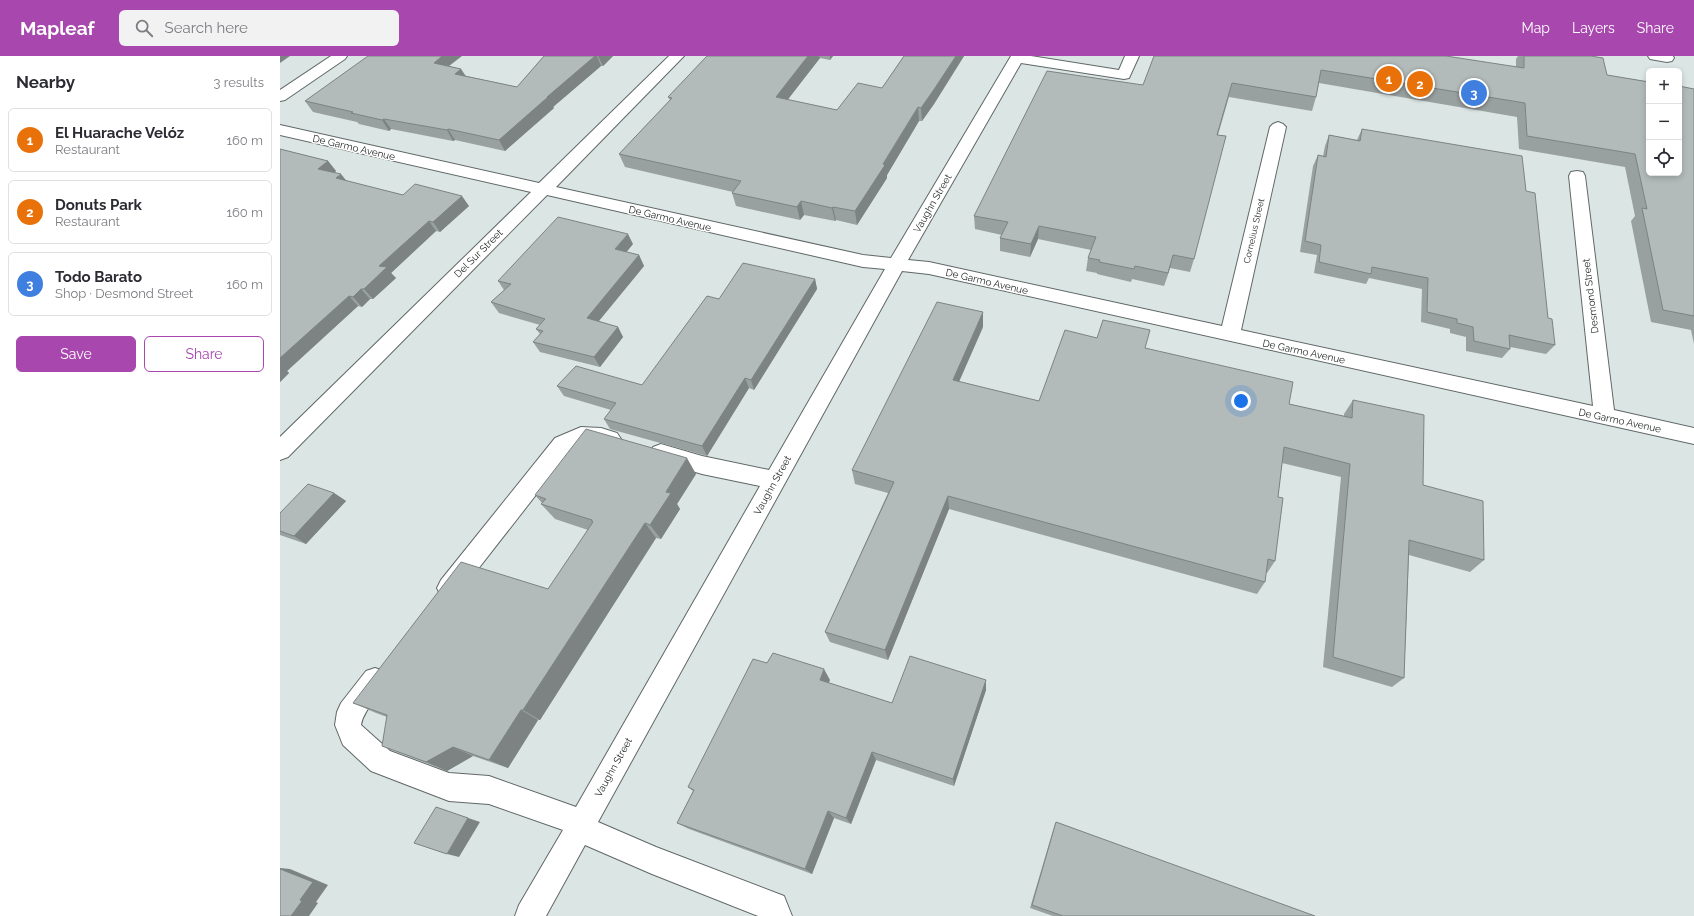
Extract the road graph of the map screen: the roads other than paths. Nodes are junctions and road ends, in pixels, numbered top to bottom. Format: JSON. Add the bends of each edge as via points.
{"nodes":[{"id":1,"x":340,"y":56,"type":"edge"},
{"id":2,"x":677,"y":56,"type":"edge"},
{"id":3,"x":1132,"y":56,"type":"edge"},
{"id":4,"x":1018,"y":57,"type":"edge"},
{"id":5,"x":280,"y":97,"type":"edge"},
{"id":6,"x":1278,"y":127,"type":"dead end"},
{"id":7,"x":280,"y":130,"type":"edge"},
{"id":8,"x":1577,"y":176,"type":"dead end"},
{"id":9,"x":542,"y":189,"type":"junction"},
{"id":10,"x":896,"y":265,"type":"junction"},
{"id":11,"x":1230,"y":335,"type":"junction"},
{"id":12,"x":1604,"y":416,"type":"junction"},
{"id":13,"x":1694,"y":436,"type":"edge"},
{"id":14,"x":280,"y":451,"type":"edge"},
{"id":15,"x":774,"y":480,"type":"junction"},
{"id":16,"x":434,"y":606,"type":"edge"},
{"id":17,"x":390,"y":662,"type":"edge"},
{"id":18,"x":580,"y":826,"type":"junction"},
{"id":19,"x":530,"y":916,"type":"edge"},
{"id":20,"x":777,"y":916,"type":"edge"}],
"edges":[{"from":1,"to":5,"type":"street"},
{"from":2,"to":9,"type":"street","name":"Del Sur Street"},
{"from":3,"to":4,"type":"street","via":[[1124,75]]},
{"from":4,"to":10,"type":"street","name":"Vaughn Street"},
{"from":6,"to":11,"type":"street","name":"Cornelius Street"},
{"from":7,"to":9,"type":"street","name":"De Garmo Avenue"},
{"from":8,"to":12,"type":"street","name":"Desmond Street"},
{"from":9,"to":10,"type":"street","name":"De Garmo Avenue","via":[[863,261]]},
{"from":9,"to":14,"type":"street","name":"Del Sur Street"},
{"from":10,"to":11,"type":"street","name":"De Garmo Avenue","via":[[929,268]]},
{"from":10,"to":15,"type":"street","name":"Vaughn Street"},
{"from":11,"to":12,"type":"street","name":"De Garmo Avenue"},
{"from":12,"to":13,"type":"street","name":"De Garmo Avenue"},
{"from":15,"to":16,"type":"street","via":[[702,464],[601,436],[581,435],[563,444]]},
{"from":15,"to":18,"type":"street","name":"Vaughn Street"},
{"from":17,"to":18,"type":"street","via":[[350,712],[348,725],[352,736],[381,761],[449,787],[489,790]]},
{"from":18,"to":19,"type":"street","name":"Vaughn Street"},
{"from":18,"to":20,"type":"street","via":[[652,860],[773,907]]}]}
